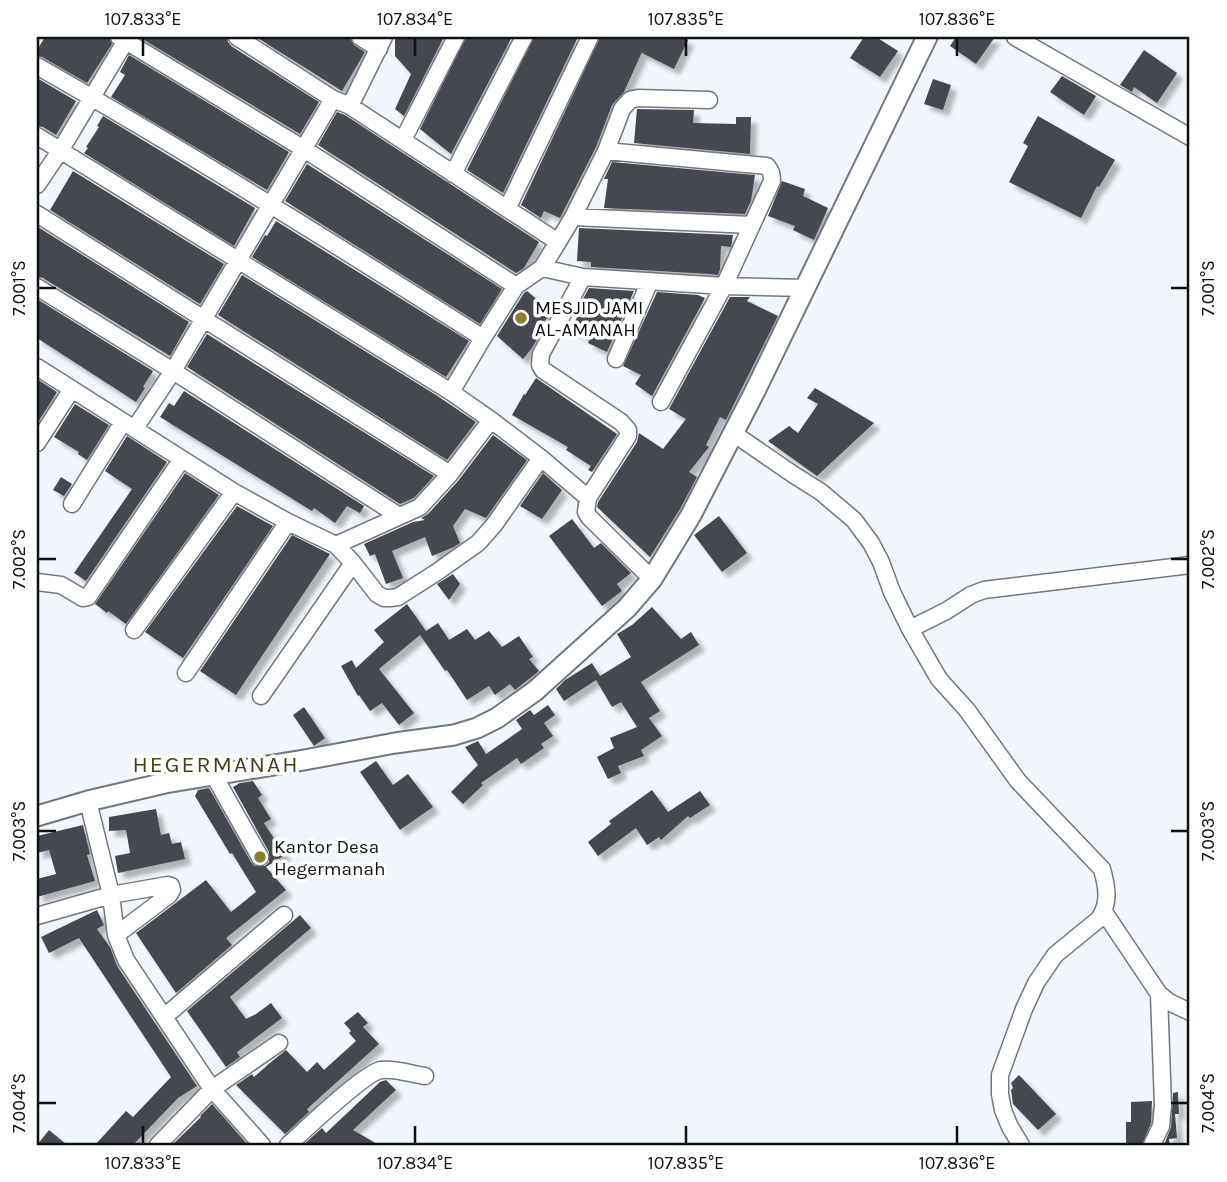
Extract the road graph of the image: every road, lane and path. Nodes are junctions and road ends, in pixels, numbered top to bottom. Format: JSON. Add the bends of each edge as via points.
{"nodes":[{"id":1,"x":237,"y":37,"type":"edge"},
{"id":2,"x":360,"y":37,"type":"edge"},
{"id":3,"x":456,"y":37,"type":"edge"},
{"id":4,"x":524,"y":37,"type":"edge"},
{"id":5,"x":590,"y":37,"type":"edge"},
{"id":6,"x":927,"y":37,"type":"edge"},
{"id":7,"x":1015,"y":37,"type":"edge"},
{"id":8,"x":124,"y":38,"type":"edge"},
{"id":9,"x":382,"y":43,"type":"edge"},
{"id":10,"x":37,"y":66,"type":"edge"},
{"id":11,"x":92,"y":97,"type":"junction"},
{"id":12,"x":333,"y":99,"type":"junction"},
{"id":13,"x":709,"y":100,"type":"dead end"},
{"id":14,"x":349,"y":106,"type":"junction"},
{"id":15,"x":37,"y":136,"type":"edge"},
{"id":16,"x":1190,"y":136,"type":"edge"},
{"id":17,"x":403,"y":140,"type":"junction"},
{"id":18,"x":304,"y":149,"type":"junction"},
{"id":19,"x":60,"y":151,"type":"junction"},
{"id":20,"x":606,"y":151,"type":"junction"},
{"id":21,"x":453,"y":174,"type":"junction"},
{"id":22,"x":37,"y":185,"type":"edge"},
{"id":23,"x":271,"y":205,"type":"junction"},
{"id":24,"x":508,"y":209,"type":"junction"},
{"id":25,"x":37,"y":214,"type":"edge"},
{"id":26,"x":573,"y":217,"type":"junction"},
{"id":27,"x":752,"y":225,"type":"junction"},
{"id":28,"x":558,"y":242,"type":"junction"},
{"id":29,"x":238,"y":261,"type":"junction"},
{"id":30,"x":542,"y":268,"type":"junction"},
{"id":31,"x":583,"y":277,"type":"junction"},
{"id":32,"x":650,"y":281,"type":"junction"},
{"id":33,"x":37,"y":286,"type":"edge"},
{"id":34,"x":516,"y":286,"type":"junction"},
{"id":35,"x":724,"y":286,"type":"junction"},
{"id":36,"x":806,"y":288,"type":"junction"},
{"id":37,"x":203,"y":320,"type":"junction"},
{"id":38,"x":483,"y":338,"type":"junction"},
{"id":39,"x":616,"y":359,"type":"dead end"},
{"id":40,"x":37,"y":367,"type":"edge"},
{"id":41,"x":173,"y":371,"type":"junction"},
{"id":42,"x":72,"y":389,"type":"junction"},
{"id":43,"x":451,"y":392,"type":"junction"},
{"id":44,"x":661,"y":402,"type":"dead end"},
{"id":45,"x":491,"y":419,"type":"junction"},
{"id":46,"x":129,"y":425,"type":"junction"},
{"id":47,"x":733,"y":433,"type":"junction"},
{"id":48,"x":37,"y":443,"type":"edge"},
{"id":49,"x":541,"y":458,"type":"junction"},
{"id":50,"x":182,"y":459,"type":"junction"},
{"id":51,"x":450,"y":474,"type":"junction"},
{"id":52,"x":234,"y":492,"type":"junction"},
{"id":53,"x":588,"y":498,"type":"junction"},
{"id":54,"x":72,"y":504,"type":"dead end"},
{"id":55,"x":399,"y":516,"type":"junction"},
{"id":56,"x":288,"y":522,"type":"junction"},
{"id":57,"x":336,"y":545,"type":"junction"},
{"id":58,"x":353,"y":563,"type":"junction"},
{"id":59,"x":1190,"y":565,"type":"edge"},
{"id":60,"x":652,"y":579,"type":"junction"},
{"id":61,"x":37,"y":582,"type":"edge"},
{"id":62,"x":910,"y":629,"type":"junction"},
{"id":63,"x":134,"y":630,"type":"dead end"},
{"id":64,"x":186,"y":673,"type":"dead end"},
{"id":65,"x":261,"y":696,"type":"dead end"},
{"id":66,"x":213,"y":774,"type":"junction"},
{"id":67,"x":89,"y":800,"type":"junction"},
{"id":68,"x":37,"y":816,"type":"edge"},
{"id":69,"x":260,"y":857,"type":"dead end"},
{"id":70,"x":111,"y":895,"type":"junction"},
{"id":71,"x":1104,"y":912,"type":"junction"},
{"id":72,"x":284,"y":915,"type":"dead end"},
{"id":73,"x":37,"y":916,"type":"edge"},
{"id":74,"x":116,"y":935,"type":"junction"},
{"id":75,"x":1159,"y":994,"type":"junction"},
{"id":76,"x":1190,"y":1012,"type":"edge"},
{"id":77,"x":164,"y":1017,"type":"junction"},
{"id":78,"x":279,"y":1043,"type":"dead end"},
{"id":79,"x":425,"y":1076,"type":"dead end"},
{"id":80,"x":212,"y":1089,"type":"junction"},
{"id":81,"x":158,"y":1145,"type":"edge"},
{"id":82,"x":262,"y":1145,"type":"edge"},
{"id":83,"x":288,"y":1145,"type":"edge"},
{"id":84,"x":1021,"y":1145,"type":"edge"},
{"id":85,"x":1152,"y":1145,"type":"edge"}],
"edges":[{"from":1,"to":12,"type":"street"},
{"from":2,"to":9,"type":"street"},
{"from":3,"to":17,"type":"street"},
{"from":4,"to":21,"type":"street"},
{"from":5,"to":24,"type":"street"},
{"from":6,"to":36,"type":"street"},
{"from":7,"to":16,"type":"street"},
{"from":8,"to":11,"type":"street"},
{"from":8,"to":18,"type":"street"},
{"from":9,"to":14,"type":"street"},
{"from":10,"to":11,"type":"street"},
{"from":11,"to":19,"type":"street"},
{"from":11,"to":23,"type":"street"},
{"from":12,"to":14,"type":"street"},
{"from":12,"to":18,"type":"street"},
{"from":13,"to":20,"type":"street","via":[[629,100]]},
{"from":14,"to":17,"type":"street"},
{"from":15,"to":19,"type":"street"},
{"from":17,"to":21,"type":"street"},
{"from":18,"to":23,"type":"street"},
{"from":18,"to":34,"type":"street"},
{"from":19,"to":22,"type":"street"},
{"from":19,"to":29,"type":"street"},
{"from":20,"to":26,"type":"street"},
{"from":20,"to":27,"type":"street","via":[[767,166],[772,181]]},
{"from":21,"to":24,"type":"street"},
{"from":23,"to":29,"type":"street"},
{"from":23,"to":38,"type":"street"},
{"from":24,"to":28,"type":"street"},
{"from":25,"to":37,"type":"street"},
{"from":26,"to":27,"type":"street"},
{"from":26,"to":28,"type":"street"},
{"from":27,"to":35,"type":"street"},
{"from":28,"to":30,"type":"street"},
{"from":29,"to":37,"type":"street"},
{"from":29,"to":43,"type":"street"},
{"from":30,"to":31,"type":"street"},
{"from":30,"to":34,"type":"street"},
{"from":31,"to":32,"type":"street"},
{"from":31,"to":53,"type":"street","via":[[540,360],[543,370],[628,430]]},
{"from":32,"to":35,"type":"street"},
{"from":32,"to":39,"type":"street"},
{"from":33,"to":41,"type":"street"},
{"from":34,"to":38,"type":"street"},
{"from":35,"to":36,"type":"street"},
{"from":35,"to":44,"type":"street"},
{"from":36,"to":47,"type":"street"},
{"from":37,"to":41,"type":"street"},
{"from":37,"to":51,"type":"street"},
{"from":38,"to":43,"type":"street"},
{"from":40,"to":42,"type":"street"},
{"from":41,"to":46,"type":"street"},
{"from":41,"to":55,"type":"street"},
{"from":42,"to":46,"type":"street"},
{"from":42,"to":48,"type":"street"},
{"from":43,"to":45,"type":"street"},
{"from":45,"to":49,"type":"street"},
{"from":45,"to":51,"type":"street"},
{"from":46,"to":50,"type":"street"},
{"from":46,"to":54,"type":"street"},
{"from":47,"to":60,"type":"street"},
{"from":47,"to":62,"type":"street","via":[[854,520],[881,562]]},
{"from":49,"to":53,"type":"street"},
{"from":49,"to":58,"type":"street","via":[[478,542],[398,597],[377,594]]},
{"from":50,"to":52,"type":"street"},
{"from":50,"to":61,"type":"street","via":[[88,597],[61,585]]},
{"from":51,"to":55,"type":"street","via":[[420,507]]},
{"from":52,"to":56,"type":"street"},
{"from":52,"to":63,"type":"street"},
{"from":53,"to":60,"type":"street","via":[[589,517]]},
{"from":55,"to":57,"type":"street"},
{"from":56,"to":57,"type":"street"},
{"from":56,"to":64,"type":"street"},
{"from":57,"to":58,"type":"street"},
{"from":58,"to":65,"type":"street"},
{"from":59,"to":62,"type":"street","via":[[984,590]]},
{"from":60,"to":66,"type":"street","via":[[535,691],[477,728]]},
{"from":62,"to":71,"type":"street","via":[[939,679],[1018,781],[1102,869],[1107,892]]},
{"from":66,"to":67,"type":"street"},
{"from":66,"to":69,"type":"street"},
{"from":67,"to":68,"type":"street"},
{"from":67,"to":70,"type":"street"},
{"from":70,"to":73,"type":"street"},
{"from":70,"to":74,"type":"street"},
{"from":70,"to":74,"type":"street","via":[[168,885],[172,890]]},
{"from":71,"to":75,"type":"street"},
{"from":71,"to":84,"type":"street","via":[[1055,955],[1036,983],[1000,1075],[1003,1110]]},
{"from":72,"to":77,"type":"street"},
{"from":74,"to":77,"type":"street"},
{"from":75,"to":76,"type":"street"},
{"from":75,"to":85,"type":"street","via":[[1163,1105],[1161,1126]]},
{"from":77,"to":80,"type":"street"},
{"from":78,"to":80,"type":"street"},
{"from":79,"to":83,"type":"street","via":[[378,1070]]},
{"from":80,"to":81,"type":"street"},
{"from":80,"to":82,"type":"street"}]}
